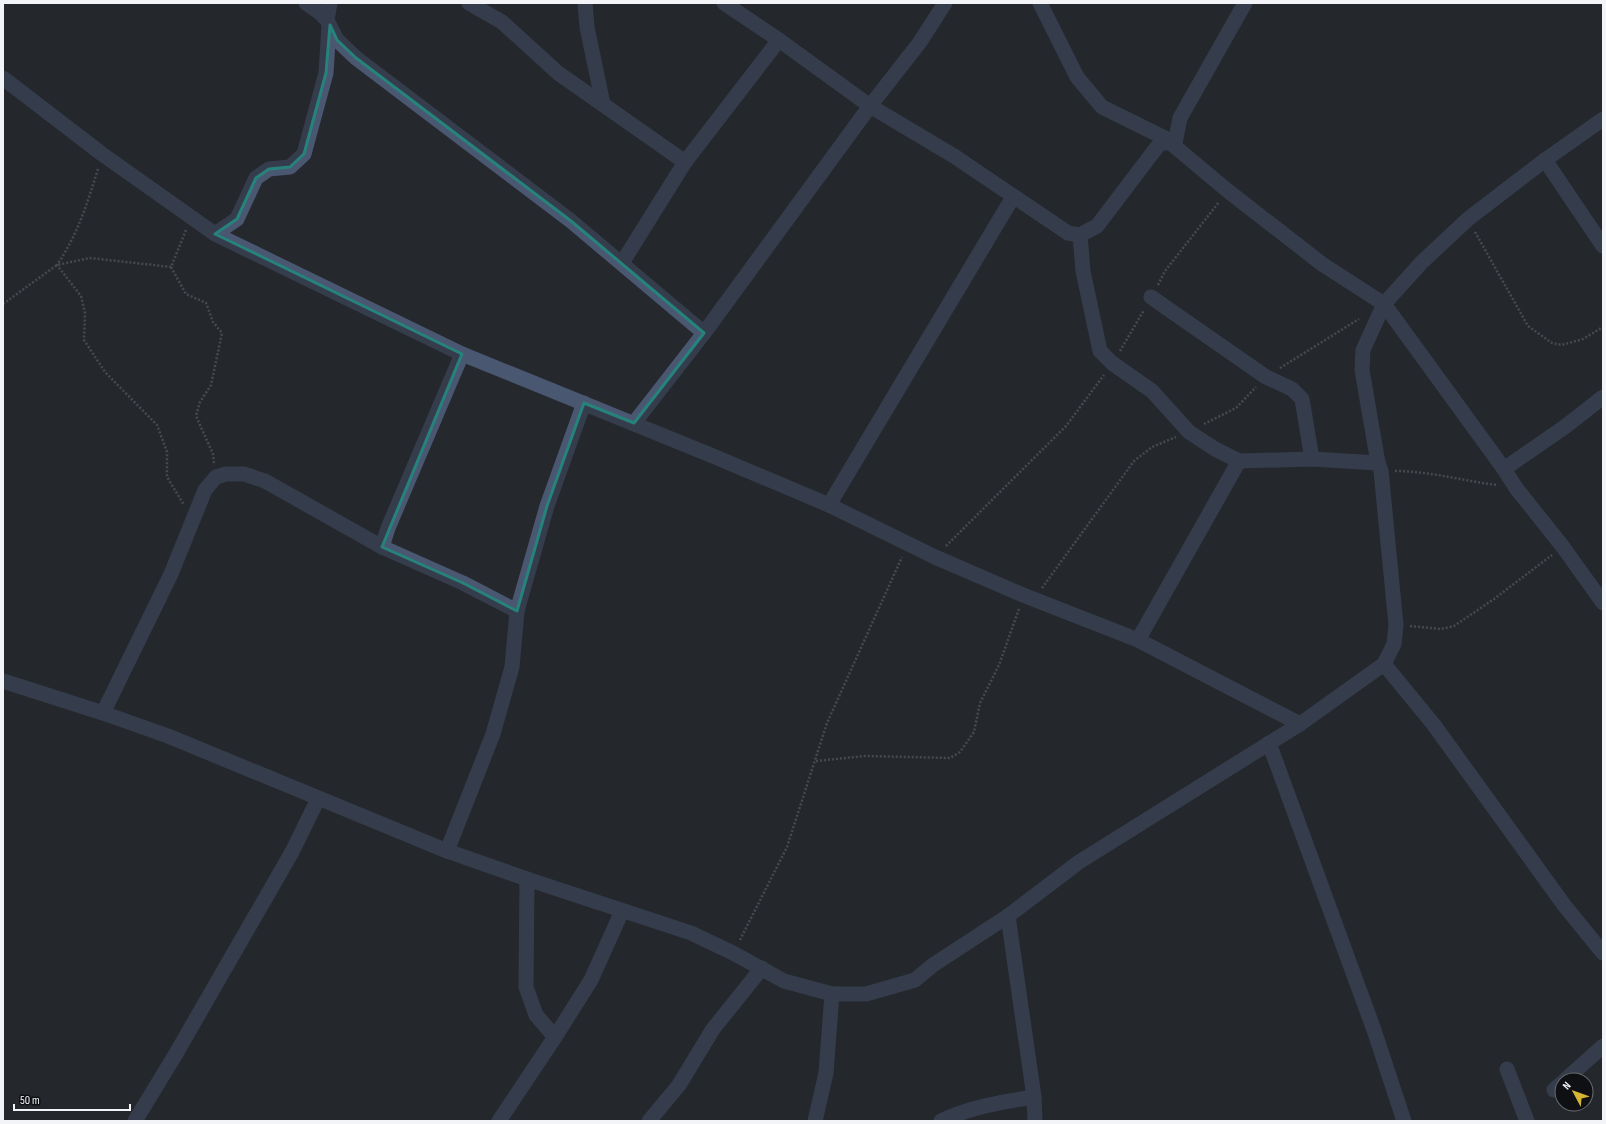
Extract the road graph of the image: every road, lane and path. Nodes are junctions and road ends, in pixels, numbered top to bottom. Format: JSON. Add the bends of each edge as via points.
{"nodes":[{"id":1,"x":306,"y":3,"type":"edge"},
{"id":2,"x":330,"y":3,"type":"edge"},
{"id":3,"x":469,"y":3,"type":"edge"},
{"id":4,"x":586,"y":3,"type":"edge"},
{"id":5,"x":724,"y":3,"type":"edge"},
{"id":6,"x":946,"y":3,"type":"edge"},
{"id":7,"x":1040,"y":3,"type":"edge"},
{"id":8,"x":1245,"y":3,"type":"edge"},
{"id":9,"x":328,"y":22,"type":"junction"},
{"id":10,"x":779,"y":40,"type":"junction"},
{"id":11,"x":3,"y":78,"type":"edge"},
{"id":12,"x":603,"y":104,"type":"junction"},
{"id":13,"x":870,"y":106,"type":"junction"},
{"id":14,"x":1603,"y":119,"type":"edge"},
{"id":15,"x":1175,"y":143,"type":"junction"},
{"id":16,"x":102,"y":154,"type":"junction"},
{"id":17,"x":1545,"y":160,"type":"junction"},
{"id":18,"x":685,"y":162,"type":"junction"},
{"id":19,"x":1228,"y":191,"type":"junction"},
{"id":20,"x":1013,"y":197,"type":"junction"},
{"id":21,"x":191,"y":217,"type":"junction"},
{"id":22,"x":1468,"y":219,"type":"junction"},
{"id":23,"x":215,"y":234,"type":"junction"},
{"id":24,"x":1080,"y":235,"type":"junction"},
{"id":25,"x":1603,"y":246,"type":"edge"},
{"id":26,"x":622,"y":263,"type":"junction"},
{"id":27,"x":58,"y":265,"type":"junction"},
{"id":28,"x":171,"y":267,"type":"junction"},
{"id":29,"x":1151,"y":297,"type":"junction"},
{"id":30,"x":3,"y":304,"type":"edge"},
{"id":31,"x":1384,"y":304,"type":"junction"},
{"id":32,"x":1603,"y":327,"type":"edge"},
{"id":33,"x":704,"y":333,"type":"junction"},
{"id":34,"x":462,"y":354,"type":"junction"},
{"id":35,"x":1112,"y":364,"type":"junction"},
{"id":36,"x":1603,"y":397,"type":"edge"},
{"id":37,"x":584,"y":403,"type":"junction"},
{"id":38,"x":634,"y":423,"type":"junction"},
{"id":39,"x":1189,"y":432,"type":"junction"},
{"id":40,"x":1312,"y":459,"type":"junction"},
{"id":41,"x":1240,"y":461,"type":"junction"},
{"id":42,"x":1379,"y":467,"type":"junction"},
{"id":43,"x":1504,"y":469,"type":"junction"},
{"id":44,"x":216,"y":478,"type":"junction"},
{"id":45,"x":1516,"y":488,"type":"junction"},
{"id":46,"x":829,"y":505,"type":"junction"},
{"id":47,"x":193,"y":521,"type":"junction"},
{"id":48,"x":908,"y":544,"type":"junction"},
{"id":49,"x":382,"y":547,"type":"junction"},
{"id":50,"x":1563,"y":547,"type":"junction"},
{"id":51,"x":935,"y":557,"type":"junction"},
{"id":52,"x":1030,"y":597,"type":"junction"},
{"id":53,"x":1603,"y":603,"type":"edge"},
{"id":54,"x":517,"y":612,"type":"junction"},
{"id":55,"x":1396,"y":625,"type":"junction"},
{"id":56,"x":1138,"y":640,"type":"junction"},
{"id":57,"x":1384,"y":664,"type":"junction"},
{"id":58,"x":3,"y":681,"type":"edge"},
{"id":59,"x":103,"y":713,"type":"junction"},
{"id":60,"x":1300,"y":724,"type":"junction"},
{"id":61,"x":1269,"y":743,"type":"junction"},
{"id":62,"x":816,"y":761,"type":"junction"},
{"id":63,"x":318,"y":799,"type":"junction"},
{"id":64,"x":447,"y":851,"type":"junction"},
{"id":65,"x":526,"y":879,"type":"junction"},
{"id":66,"x":622,"y":911,"type":"junction"},
{"id":67,"x":1008,"y":916,"type":"junction"},
{"id":68,"x":1603,"y":952,"type":"edge"},
{"id":69,"x":733,"y":953,"type":"junction"},
{"id":70,"x":762,"y":968,"type":"junction"},
{"id":71,"x":832,"y":994,"type":"junction"},
{"id":72,"x":555,"y":1037,"type":"junction"},
{"id":73,"x":1603,"y":1046,"type":"edge"},
{"id":74,"x":1507,"y":1069,"type":"dead end"},
{"id":75,"x":1574,"y":1072,"type":"edge"},
{"id":76,"x":1034,"y":1097,"type":"junction"},
{"id":77,"x":135,"y":1121,"type":"edge"},
{"id":78,"x":500,"y":1121,"type":"edge"},
{"id":79,"x":649,"y":1121,"type":"edge"},
{"id":80,"x":815,"y":1121,"type":"edge"},
{"id":81,"x":941,"y":1121,"type":"edge"},
{"id":82,"x":1035,"y":1121,"type":"edge"},
{"id":83,"x":1404,"y":1121,"type":"edge"},
{"id":84,"x":1527,"y":1121,"type":"edge"}],
"edges":[{"from":1,"to":9,"type":"street","via":[[320,12]]},
{"from":2,"to":9,"type":"street"},
{"from":3,"to":12,"type":"street","via":[[502,22],[558,72]]},
{"from":4,"to":12,"type":"street","via":[[587,27]]},
{"from":5,"to":10,"type":"street"},
{"from":6,"to":13,"type":"street","via":[[920,42]]},
{"from":7,"to":15,"type":"street","via":[[1077,77],[1102,108]]},
{"from":8,"to":15,"type":"street","via":[[1180,118]]},
{"from":9,"to":23,"type":"street","via":[[326,73],[304,154],[290,167],[269,169],[256,178],[237,219]]},
{"from":9,"to":26,"type":"street","via":[[337,40],[356,58],[571,221]]},
{"from":10,"to":13,"type":"street"},
{"from":10,"to":18,"type":"street"},
{"from":11,"to":16,"type":"street"},
{"from":12,"to":18,"type":"street"},
{"from":13,"to":20,"type":"street","via":[[954,156]]},
{"from":13,"to":33,"type":"street"},
{"from":14,"to":17,"type":"street"},
{"from":15,"to":19,"type":"street","via":[[1173,145]]},
{"from":15,"to":24,"type":"street","via":[[1162,143],[1157,147],[1098,226]]},
{"from":16,"to":21,"type":"street"},
{"from":16,"to":27,"type":"path","via":[[81,222]]},
{"from":17,"to":22,"type":"street"},
{"from":17,"to":25,"type":"street"},
{"from":18,"to":26,"type":"street"},
{"from":19,"to":29,"type":"path","via":[[1165,271]]},
{"from":19,"to":31,"type":"street","via":[[1322,264]]},
{"from":20,"to":24,"type":"street","via":[[1068,233]]},
{"from":20,"to":46,"type":"street"},
{"from":21,"to":23,"type":"street"},
{"from":21,"to":28,"type":"path"},
{"from":22,"to":31,"type":"street","via":[[1422,262]]},
{"from":22,"to":32,"type":"path","via":[[1528,326],[1552,343],[1562,345],[1583,339]]},
{"from":23,"to":34,"type":"street"},
{"from":24,"to":35,"type":"street","via":[[1083,271],[1100,351]]},
{"from":26,"to":33,"type":"street"},
{"from":27,"to":28,"type":"path","via":[[90,258]]},
{"from":27,"to":30,"type":"path"},
{"from":27,"to":47,"type":"path","via":[[81,296],[85,313],[84,340],[105,372],[157,424],[167,452],[167,477]]},
{"from":28,"to":44,"type":"path","via":[[186,294],[206,303],[213,322],[222,333],[211,385],[200,402],[196,416],[212,454]]},
{"from":29,"to":35,"type":"path"},
{"from":29,"to":40,"type":"street","via":[[1266,377],[1292,389],[1302,399]]},
{"from":31,"to":42,"type":"street","via":[[1363,350],[1362,370]]},
{"from":31,"to":43,"type":"street"},
{"from":33,"to":38,"type":"street"},
{"from":34,"to":37,"type":"street"},
{"from":34,"to":49,"type":"street"},
{"from":35,"to":39,"type":"street","via":[[1152,391]]},
{"from":35,"to":51,"type":"path","via":[[1066,426]]},
{"from":36,"to":43,"type":"street"},
{"from":37,"to":38,"type":"street"},
{"from":37,"to":54,"type":"street","via":[[548,506]]},
{"from":38,"to":46,"type":"street"},
{"from":39,"to":41,"type":"street"},
{"from":39,"to":52,"type":"path","via":[[1152,447],[1134,461],[1042,587]]},
{"from":40,"to":41,"type":"street"},
{"from":40,"to":42,"type":"street"},
{"from":41,"to":56,"type":"street"},
{"from":42,"to":45,"type":"path"},
{"from":42,"to":55,"type":"street"},
{"from":43,"to":45,"type":"street"},
{"from":44,"to":47,"type":"street","via":[[206,490]]},
{"from":44,"to":49,"type":"street","via":[[226,474],[244,474],[265,481]]},
{"from":45,"to":50,"type":"street"},
{"from":46,"to":48,"type":"street"},
{"from":47,"to":59,"type":"street","via":[[171,574]]},
{"from":48,"to":51,"type":"street"},
{"from":48,"to":62,"type":"path","via":[[827,723]]},
{"from":49,"to":54,"type":"street","via":[[463,583]]},
{"from":50,"to":53,"type":"street"},
{"from":50,"to":55,"type":"path","via":[[1494,600],[1454,626],[1441,629]]},
{"from":51,"to":52,"type":"street"},
{"from":52,"to":56,"type":"street"},
{"from":52,"to":62,"type":"path","via":[[980,703],[974,732],[960,752],[950,758],[865,756]]},
{"from":54,"to":64,"type":"street","via":[[512,667],[493,734]]},
{"from":55,"to":57,"type":"street","via":[[1394,644]]},
{"from":56,"to":60,"type":"street"},
{"from":57,"to":60,"type":"street"},
{"from":57,"to":68,"type":"street","via":[[1434,725],[1564,905]]},
{"from":58,"to":59,"type":"street"},
{"from":59,"to":63,"type":"street","via":[[168,736]]},
{"from":60,"to":61,"type":"street"},
{"from":61,"to":67,"type":"street","via":[[1080,862]]},
{"from":61,"to":83,"type":"street","via":[[1374,1030]]},
{"from":62,"to":69,"type":"path","via":[[787,847]]},
{"from":63,"to":64,"type":"street"},
{"from":63,"to":77,"type":"street","via":[[288,859]]},
{"from":64,"to":65,"type":"street"},
{"from":65,"to":66,"type":"street"},
{"from":65,"to":72,"type":"street","via":[[526,986],[536,1015]]},
{"from":66,"to":69,"type":"street","via":[[691,933]]},
{"from":66,"to":72,"type":"street","via":[[591,980]]},
{"from":67,"to":71,"type":"street","via":[[933,965],[915,980],[866,994]]},
{"from":67,"to":76,"type":"street"},
{"from":69,"to":70,"type":"street"},
{"from":70,"to":71,"type":"street","via":[[784,981]]},
{"from":70,"to":79,"type":"street","via":[[713,1029],[679,1086]]},
{"from":71,"to":80,"type":"street","via":[[826,1073]]},
{"from":72,"to":78,"type":"street"},
{"from":73,"to":75,"type":"street"},
{"from":74,"to":84,"type":"street"},
{"from":76,"to":81,"type":"street","via":[[992,1104]]},
{"from":76,"to":82,"type":"street"}]}
